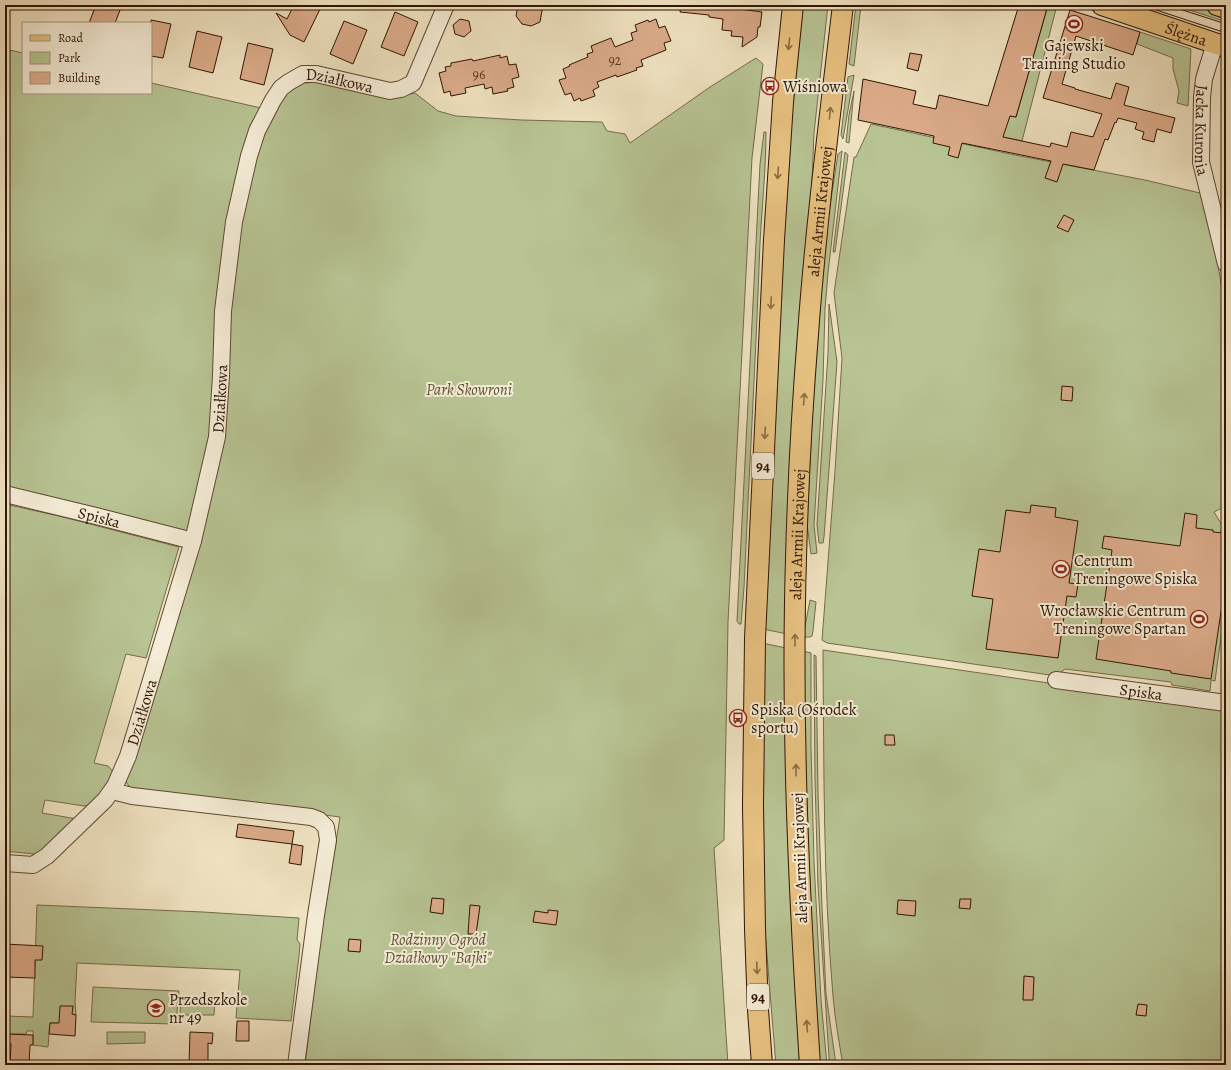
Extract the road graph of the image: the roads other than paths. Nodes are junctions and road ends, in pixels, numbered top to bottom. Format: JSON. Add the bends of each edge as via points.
{"nodes":[{"id":1,"x":446,"y":5,"type":"edge"},
{"id":2,"x":793,"y":5,"type":"edge"},
{"id":3,"x":843,"y":5,"type":"edge"},
{"id":4,"x":1102,"y":5,"type":"edge"},
{"id":5,"x":1217,"y":5,"type":"edge"},
{"id":6,"x":1226,"y":8,"type":"edge"},
{"id":7,"x":1220,"y":45,"type":"edge"},
{"id":8,"x":1226,"y":264,"type":"edge"},
{"id":9,"x":5,"y":494,"type":"edge"},
{"id":10,"x":193,"y":541,"type":"junction"},
{"id":11,"x":1056,"y":680,"type":"dead end"},
{"id":12,"x":1226,"y":703,"type":"edge"},
{"id":13,"x":112,"y":791,"type":"junction"},
{"id":14,"x":5,"y":863,"type":"edge"},
{"id":15,"x":296,"y":1065,"type":"edge"},
{"id":16,"x":762,"y":1065,"type":"edge"},
{"id":17,"x":810,"y":1065,"type":"edge"}],
"edges":[{"from":1,"to":10,"type":"street","name":"Działkowa","via":[[413,83],[390,91],[307,73],[294,78],[281,88],[253,141],[234,222],[223,311],[218,429]]},
{"from":2,"to":16,"type":"main road","number":"94","one_way":true,"via":[[783,102],[774,240],[755,638],[753,822]]},
{"from":17,"to":3,"type":"main road","name":"aleja Armii Krajowej","one_way":true,"via":[[796,806],[796,559],[808,332]]},
{"from":4,"to":7,"type":"main road","name":"Ślężna"},
{"from":5,"to":6,"type":"main road"},
{"from":7,"to":8,"type":"street","name":"Jacka Kuronia","via":[[1204,79],[1201,162]]},
{"from":9,"to":10,"type":"street","name":"Spiska"},
{"from":10,"to":13,"type":"street","name":"Działkowa","via":[[128,756]]},
{"from":11,"to":12,"type":"street","name":"Spiska"},
{"from":13,"to":14,"type":"street","name":"Działkowa","via":[[47,856],[33,865]]},
{"from":13,"to":15,"type":"street","via":[[132,796],[311,818],[319,820],[326,828],[328,840]]}]}
